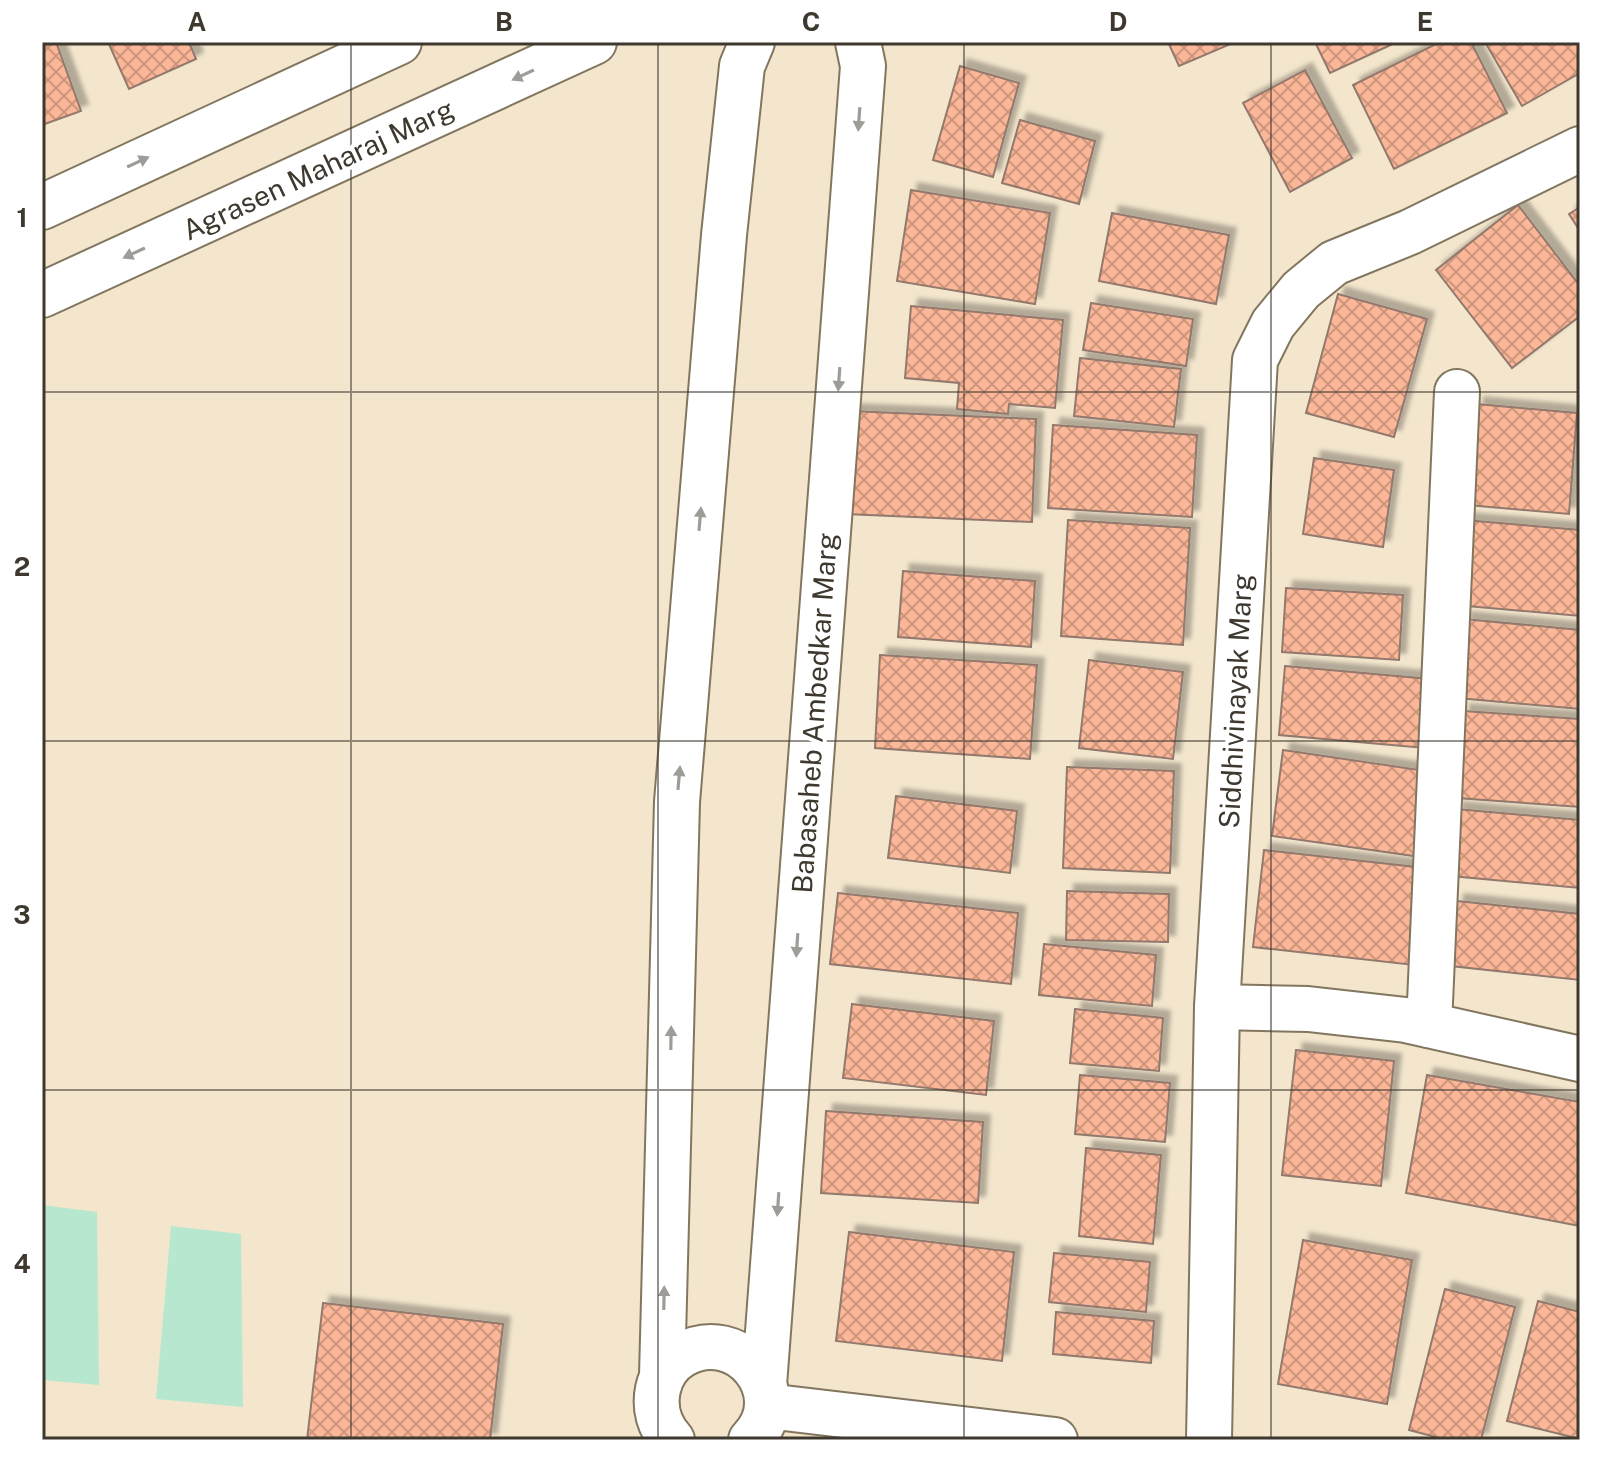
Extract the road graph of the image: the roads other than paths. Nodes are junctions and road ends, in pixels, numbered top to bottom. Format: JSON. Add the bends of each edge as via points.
{"nodes":[{"id":1,"x":399,"y":42,"type":"edge"},
{"id":2,"x":594,"y":42,"type":"edge"},
{"id":3,"x":752,"y":42,"type":"edge"},
{"id":4,"x":858,"y":42,"type":"edge"},
{"id":5,"x":1580,"y":149,"type":"edge"},
{"id":6,"x":42,"y":207,"type":"edge"},
{"id":7,"x":42,"y":295,"type":"edge"},
{"id":8,"x":1457,"y":392,"type":"dead end"},
{"id":9,"x":1217,"y":1007,"type":"junction"},
{"id":10,"x":1429,"y":1025,"type":"junction"},
{"id":11,"x":1580,"y":1059,"type":"edge"},
{"id":12,"x":662,"y":1376,"type":"junction"},
{"id":13,"x":761,"y":1410,"type":"edge"},
{"id":14,"x":662,"y":1433,"type":"edge"},
{"id":15,"x":1055,"y":1440,"type":"edge"},
{"id":16,"x":1209,"y":1440,"type":"edge"}],
"edges":[{"from":6,"to":1,"type":"main road","one_way":true},
{"from":2,"to":7,"type":"main road","name":"Agrasen Maharaj Marg","one_way":true},
{"from":12,"to":3,"type":"main road","one_way":true,"via":[[677,802],[724,235],[742,66]]},
{"from":4,"to":13,"type":"main road","name":"Babasaheb Ambedkar Marg","one_way":true,"via":[[863,66]]},
{"from":5,"to":9,"type":"main road","name":"Siddhivinayak Marg","via":[[1334,263],[1301,290],[1273,324],[1255,360]]},
{"from":8,"to":10,"type":"main road"},
{"from":9,"to":10,"type":"main road","via":[[1308,1009]]},
{"from":9,"to":16,"type":"main road","name":"Siddhivinayak Marg"},
{"from":10,"to":11,"type":"main road"},
{"from":12,"to":13,"type":"main road","via":[[684,1354],[705,1346],[726,1348],[746,1358]]},
{"from":12,"to":14,"type":"main road","via":[[656,1397]]},
{"from":13,"to":15,"type":"main road"}]}
